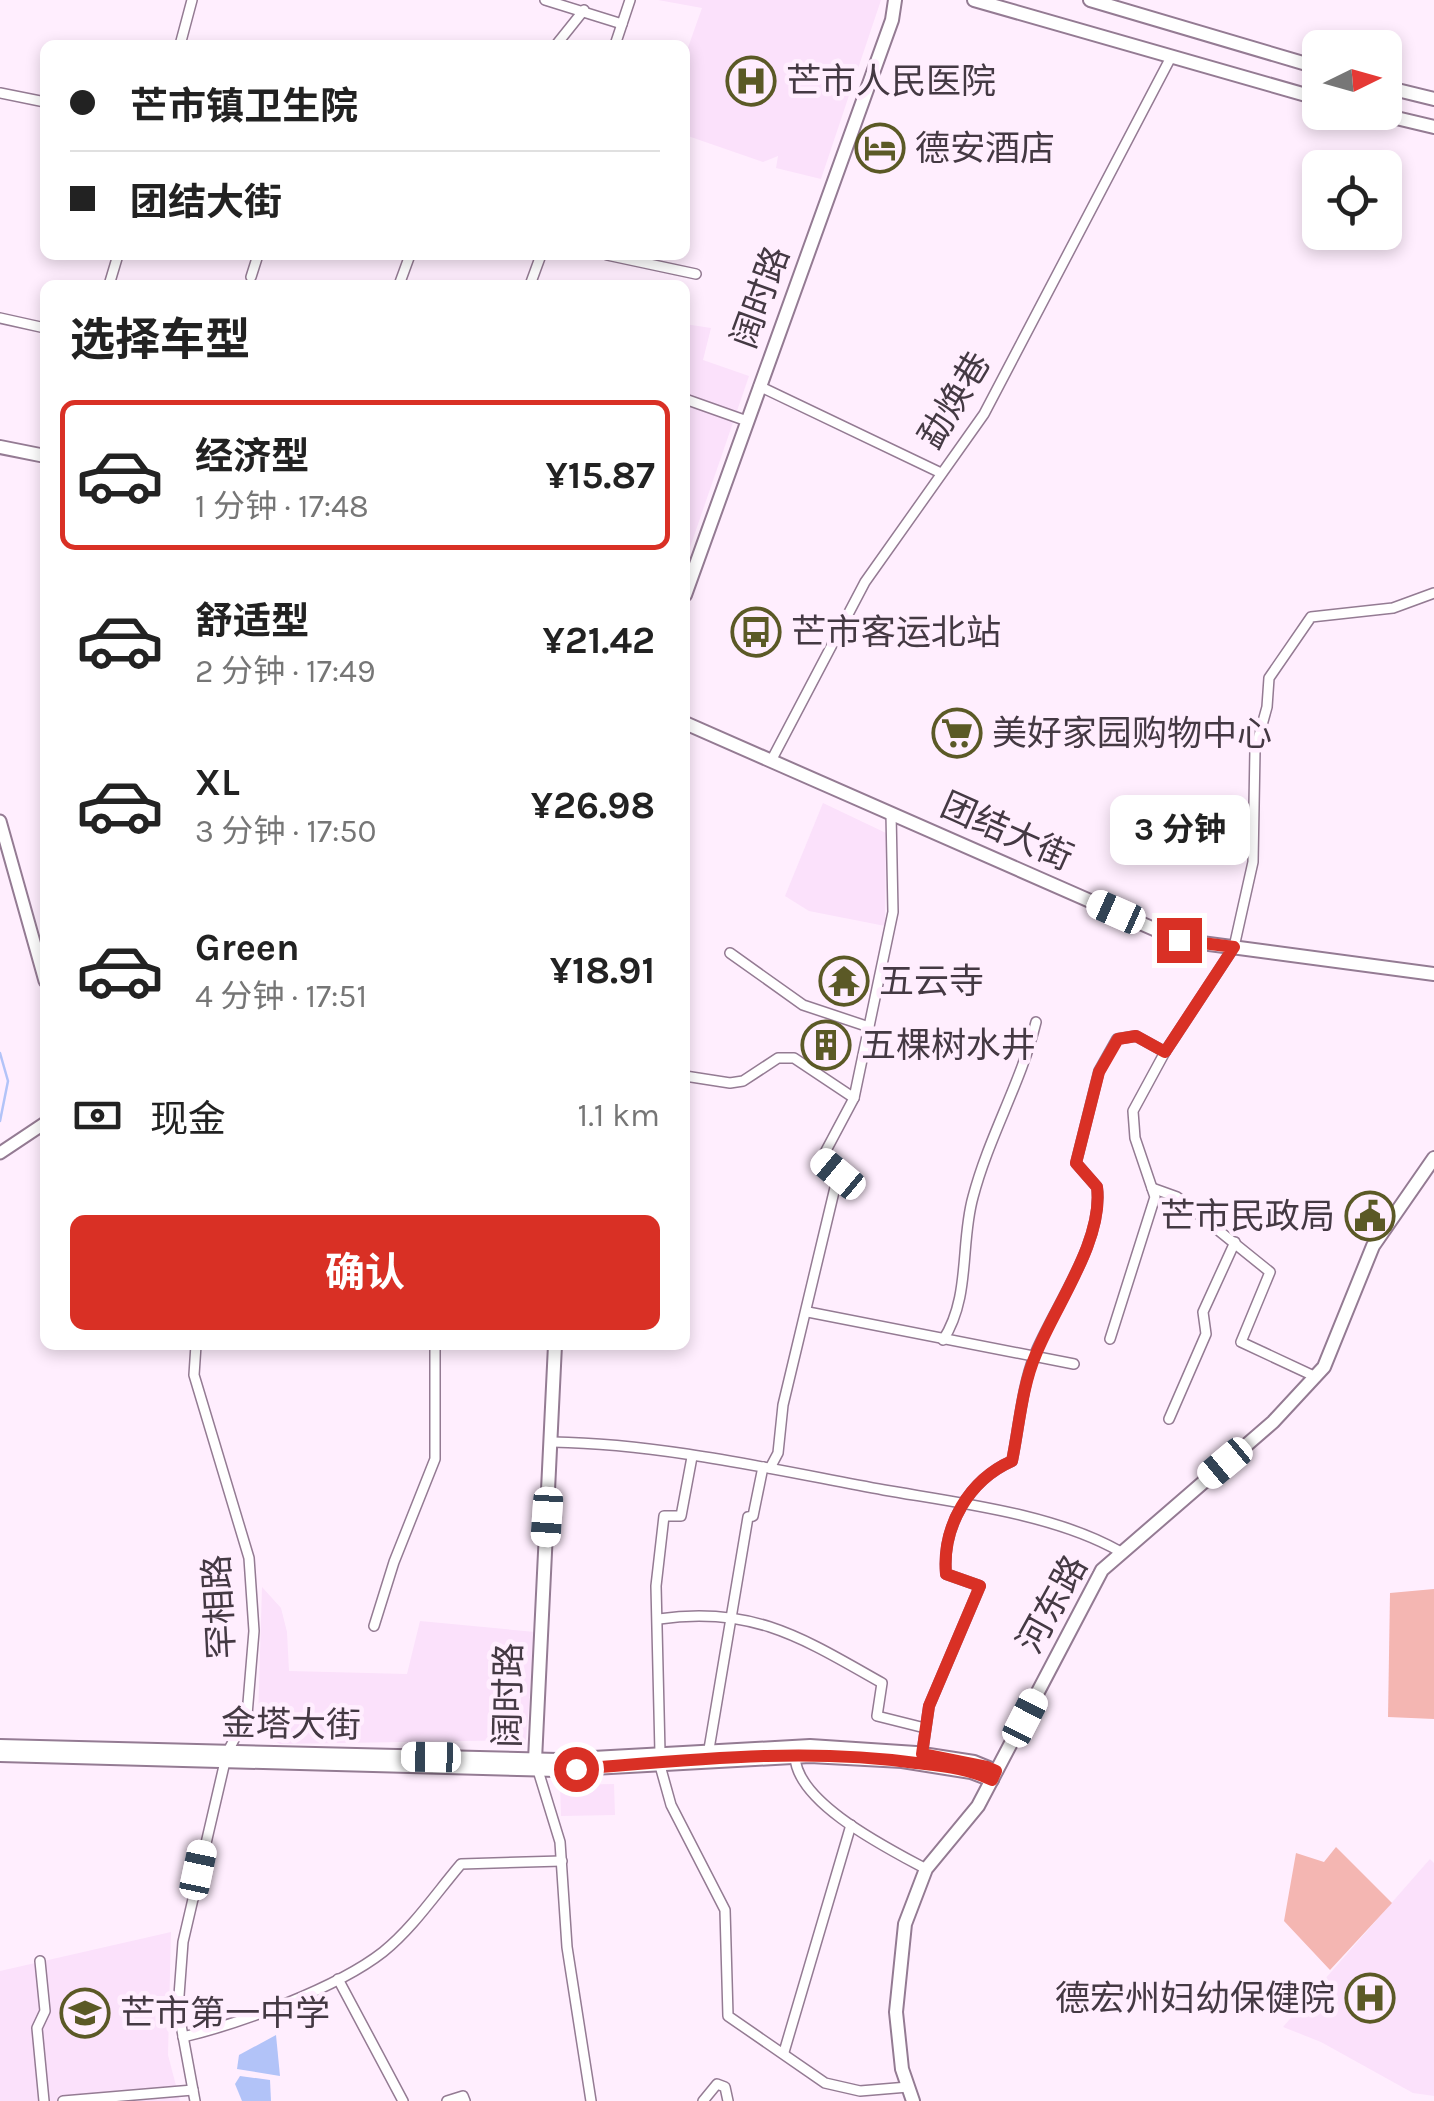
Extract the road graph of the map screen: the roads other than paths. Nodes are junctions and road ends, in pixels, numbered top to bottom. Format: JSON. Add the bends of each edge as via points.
{"nodes":[{"id":1,"x":192,"y":0,"type":"edge"},
{"id":2,"x":545,"y":0,"type":"edge"},
{"id":3,"x":630,"y":0,"type":"edge"},
{"id":4,"x":895,"y":0,"type":"edge"},
{"id":5,"x":906,"y":0,"type":"edge"},
{"id":6,"x":974,"y":0,"type":"edge"},
{"id":7,"x":1090,"y":0,"type":"edge"},
{"id":8,"x":584,"y":10,"type":"junction"},
{"id":9,"x":892,"y":20,"type":"junction"},
{"id":10,"x":622,"y":24,"type":"junction"},
{"id":11,"x":181,"y":40,"type":"edge"},
{"id":12,"x":560,"y":40,"type":"edge"},
{"id":13,"x":617,"y":40,"type":"edge"},
{"id":14,"x":1170,"y":59,"type":"junction"},
{"id":15,"x":1302,"y":63,"type":"edge"},
{"id":16,"x":1402,"y":91,"type":"edge"},
{"id":17,"x":0,"y":93,"type":"edge"},
{"id":18,"x":1302,"y":94,"type":"edge"},
{"id":19,"x":1434,"y":99,"type":"edge"},
{"id":20,"x":40,"y":101,"type":"edge"},
{"id":21,"x":1402,"y":119,"type":"edge"},
{"id":22,"x":1434,"y":127,"type":"edge"},
{"id":23,"x":256,"y":260,"type":"edge"},
{"id":24,"x":631,"y":260,"type":"edge"},
{"id":25,"x":696,"y":274,"type":"dead end"},
{"id":26,"x":251,"y":277,"type":"dead end"},
{"id":27,"x":0,"y":318,"type":"edge"},
{"id":28,"x":40,"y":327,"type":"edge"},
{"id":29,"x":760,"y":386,"type":"junction"},
{"id":30,"x":690,"y":400,"type":"edge"},
{"id":31,"x":747,"y":421,"type":"junction"},
{"id":32,"x":0,"y":447,"type":"edge"},
{"id":33,"x":40,"y":455,"type":"edge"},
{"id":34,"x":941,"y":474,"type":"junction"},
{"id":35,"x":690,"y":582,"type":"edge"},
{"id":36,"x":1434,"y":592,"type":"edge"},
{"id":37,"x":690,"y":725,"type":"edge"},
{"id":38,"x":771,"y":761,"type":"junction"},
{"id":39,"x":891,"y":813,"type":"junction"},
{"id":40,"x":0,"y":821,"type":"edge"},
{"id":41,"x":1234,"y":947,"type":"junction"},
{"id":42,"x":730,"y":953,"type":"dead end"},
{"id":43,"x":40,"y":964,"type":"edge"},
{"id":44,"x":1434,"y":974,"type":"edge"},
{"id":45,"x":1036,"y":1022,"type":"dead end"},
{"id":46,"x":869,"y":1027,"type":"junction"},
{"id":47,"x":1165,"y":1052,"type":"junction"},
{"id":48,"x":690,"y":1077,"type":"edge"},
{"id":49,"x":854,"y":1098,"type":"junction"},
{"id":50,"x":40,"y":1127,"type":"edge"},
{"id":51,"x":0,"y":1153,"type":"edge"},
{"id":52,"x":1434,"y":1158,"type":"edge"},
{"id":53,"x":1152,"y":1188,"type":"junction"},
{"id":54,"x":1235,"y":1242,"type":"junction"},
{"id":55,"x":808,"y":1312,"type":"junction"},
{"id":56,"x":1110,"y":1339,"type":"dead end"},
{"id":57,"x":943,"y":1340,"type":"junction"},
{"id":58,"x":196,"y":1350,"type":"edge"},
{"id":59,"x":436,"y":1350,"type":"edge"},
{"id":60,"x":556,"y":1350,"type":"edge"},
{"id":61,"x":1035,"y":1356,"type":"junction"},
{"id":62,"x":1074,"y":1364,"type":"dead end"},
{"id":63,"x":1316,"y":1377,"type":"junction"},
{"id":64,"x":1170,"y":1418,"type":"dead end"},
{"id":65,"x":553,"y":1442,"type":"junction"},
{"id":66,"x":692,"y":1457,"type":"junction"},
{"id":67,"x":766,"y":1467,"type":"junction"},
{"id":68,"x":964,"y":1503,"type":"junction"},
{"id":69,"x":1119,"y":1552,"type":"junction"},
{"id":70,"x":732,"y":1615,"type":"junction"},
{"id":71,"x":659,"y":1619,"type":"junction"},
{"id":72,"x":374,"y":1626,"type":"dead end"},
{"id":73,"x":925,"y":1728,"type":"junction"},
{"id":74,"x":0,"y":1746,"type":"edge"},
{"id":75,"x":710,"y":1749,"type":"junction"},
{"id":76,"x":922,"y":1754,"type":"junction"},
{"id":77,"x":0,"y":1755,"type":"edge"},
{"id":78,"x":795,"y":1756,"type":"junction"},
{"id":79,"x":226,"y":1757,"type":"junction"},
{"id":80,"x":660,"y":1757,"type":"junction"},
{"id":81,"x":536,"y":1765,"type":"junction"},
{"id":82,"x":994,"y":1775,"type":"junction"},
{"id":83,"x":851,"y":1826,"type":"junction"},
{"id":84,"x":562,"y":1861,"type":"junction"},
{"id":85,"x":926,"y":1870,"type":"junction"},
{"id":86,"x":40,"y":1961,"type":"dead end"},
{"id":87,"x":338,"y":1978,"type":"junction"},
{"id":88,"x":183,"y":2037,"type":"junction"},
{"id":89,"x":784,"y":2052,"type":"junction"},
{"id":90,"x":193,"y":2090,"type":"junction"},
{"id":91,"x":911,"y":2094,"type":"edge"},
{"id":92,"x":44,"y":2101,"type":"edge"},
{"id":93,"x":63,"y":2101,"type":"edge"},
{"id":94,"x":195,"y":2101,"type":"edge"},
{"id":95,"x":403,"y":2101,"type":"edge"},
{"id":96,"x":447,"y":2101,"type":"edge"},
{"id":97,"x":464,"y":2101,"type":"edge"},
{"id":98,"x":591,"y":2101,"type":"edge"},
{"id":99,"x":703,"y":2101,"type":"edge"},
{"id":100,"x":728,"y":2101,"type":"edge"}],
"edges":[{"from":1,"to":11,"type":"street"},
{"from":2,"to":8,"type":"street"},
{"from":3,"to":10,"type":"street"},
{"from":4,"to":9,"type":"main road"},
{"from":5,"to":9,"type":"main road"},
{"from":6,"to":14,"type":"main road"},
{"from":7,"to":15,"type":"main road"},
{"from":8,"to":10,"type":"street"},
{"from":8,"to":12,"type":"street"},
{"from":9,"to":29,"type":"main road","name":"阔时路"},
{"from":10,"to":13,"type":"street"},
{"from":14,"to":18,"type":"main road"},
{"from":14,"to":34,"type":"street","name":"勐焕巷","via":[[984,414]]},
{"from":16,"to":19,"type":"main road"},
{"from":17,"to":20,"type":"street"},
{"from":21,"to":22,"type":"main road"},
{"from":23,"to":26,"type":"street"},
{"from":24,"to":25,"type":"street"},
{"from":27,"to":28,"type":"street"},
{"from":29,"to":31,"type":"main road","name":"阔时路"},
{"from":29,"to":34,"type":"street"},
{"from":30,"to":31,"type":"street"},
{"from":31,"to":35,"type":"main road","name":"阔时路"},
{"from":32,"to":33,"type":"main road"},
{"from":34,"to":38,"type":"street","name":"勐焕巷","via":[[865,582]]},
{"from":36,"to":41,"type":"street","via":[[1392,608],[1310,617],[1269,678],[1254,750],[1254,862]]},
{"from":37,"to":38,"type":"main road","name":"团结大街"},
{"from":38,"to":39,"type":"main road","name":"团结大街"},
{"from":39,"to":41,"type":"main road","name":"团结大街","via":[[1179,940]]},
{"from":39,"to":46,"type":"street","via":[[893,912]]},
{"from":40,"to":43,"type":"street"},
{"from":41,"to":44,"type":"main road","name":"团结大街"},
{"from":41,"to":47,"type":"street"},
{"from":42,"to":46,"type":"street","via":[[803,1005]]},
{"from":45,"to":57,"type":"street","via":[[972,1200],[964,1272]]},
{"from":46,"to":49,"type":"street"},
{"from":47,"to":53,"type":"street","via":[[1133,1111]]},
{"from":47,"to":61,"type":"street","via":[[1136,1036],[1118,1039],[1099,1072],[1076,1163],[1097,1187],[1097,1212],[1063,1304]]},
{"from":48,"to":49,"type":"street","via":[[742,1081],[778,1058],[794,1058]]},
{"from":49,"to":55,"type":"street","via":[[821,1160],[838,1174]]},
{"from":50,"to":51,"type":"street"},
{"from":52,"to":63,"type":"main road","name":"河东路","via":[[1373,1246]]},
{"from":53,"to":54,"type":"street","via":[[1177,1197]]},
{"from":53,"to":56,"type":"street","via":[[1156,1197]]},
{"from":54,"to":63,"type":"street","via":[[1270,1272],[1241,1342]]},
{"from":54,"to":64,"type":"street","via":[[1203,1312],[1206,1334]]},
{"from":55,"to":57,"type":"street"},
{"from":55,"to":67,"type":"street","via":[[783,1405],[778,1453]]},
{"from":57,"to":61,"type":"street"},
{"from":58,"to":79,"type":"street","name":"罕相路","via":[[194,1375],[248,1558],[252,1603],[246,1715]]},
{"from":59,"to":72,"type":"street","via":[[435,1459]]},
{"from":60,"to":65,"type":"main road","name":"阔时路"},
{"from":61,"to":62,"type":"street"},
{"from":61,"to":68,"type":"street","via":[[1012,1461],[987,1472]]},
{"from":63,"to":69,"type":"main road","name":"河东路","via":[[1273,1422]]},
{"from":65,"to":66,"type":"street","via":[[638,1446]]},
{"from":65,"to":81,"type":"main road","name":"阔时路"},
{"from":66,"to":67,"type":"street"},
{"from":66,"to":71,"type":"street","via":[[681,1516],[664,1516]]},
{"from":67,"to":68,"type":"street"},
{"from":67,"to":70,"type":"street","via":[[748,1517]]},
{"from":68,"to":69,"type":"street","via":[[1086,1533]]},
{"from":68,"to":73,"type":"street","via":[[944,1556],[946,1574],[980,1586],[939,1677]]},
{"from":69,"to":82,"type":"main road","name":"河东路","via":[[1082,1605]]},
{"from":70,"to":71,"type":"street"},
{"from":70,"to":73,"type":"street","via":[[799,1636],[882,1683],[877,1716]]},
{"from":70,"to":75,"type":"street"},
{"from":71,"to":80,"type":"street"},
{"from":73,"to":76,"type":"street"},
{"from":74,"to":79,"type":"main road","name":"金塔大街"},
{"from":75,"to":76,"type":"main road","name":"金塔大街","via":[[810,1746]]},
{"from":75,"to":80,"type":"main road","name":"金塔大街"},
{"from":76,"to":82,"type":"main road","name":"金塔大街"},
{"from":77,"to":79,"type":"main road","name":"金塔大街"},
{"from":78,"to":80,"type":"main road","name":"金塔大街"},
{"from":78,"to":82,"type":"main road","name":"金塔大街","via":[[902,1761]]},
{"from":78,"to":83,"type":"street","via":[[803,1779]]},
{"from":79,"to":81,"type":"main road","name":"金塔大街"},
{"from":79,"to":88,"type":"street","name":"罕相路","via":[[183,1942]]},
{"from":80,"to":81,"type":"main road","name":"金塔大街"},
{"from":80,"to":89,"type":"street","via":[[671,1804],[724,1910],[728,2016]]},
{"from":81,"to":84,"type":"street","name":"阔时路"},
{"from":82,"to":85,"type":"main road","name":"河东路","via":[[978,1806]]},
{"from":83,"to":85,"type":"street"},
{"from":83,"to":89,"type":"street"},
{"from":84,"to":87,"type":"street","via":[[461,1864],[384,1951]]},
{"from":84,"to":98,"type":"street","name":"阔时路","via":[[567,1947]]},
{"from":85,"to":91,"type":"main road","name":"河东路","via":[[906,1924],[896,2012]]},
{"from":86,"to":92,"type":"street","via":[[46,2011],[36,2028]]},
{"from":87,"to":88,"type":"street","via":[[243,2023]]},
{"from":87,"to":95,"type":"street"},
{"from":88,"to":90,"type":"street","name":"罕相路"},
{"from":89,"to":91,"type":"street","via":[[825,2083]]},
{"from":90,"to":93,"type":"street"},
{"from":90,"to":94,"type":"street","name":"罕相路"},
{"from":96,"to":97,"type":"street"},
{"from":99,"to":100,"type":"street","via":[[717,2084],[725,2086]]}]}
